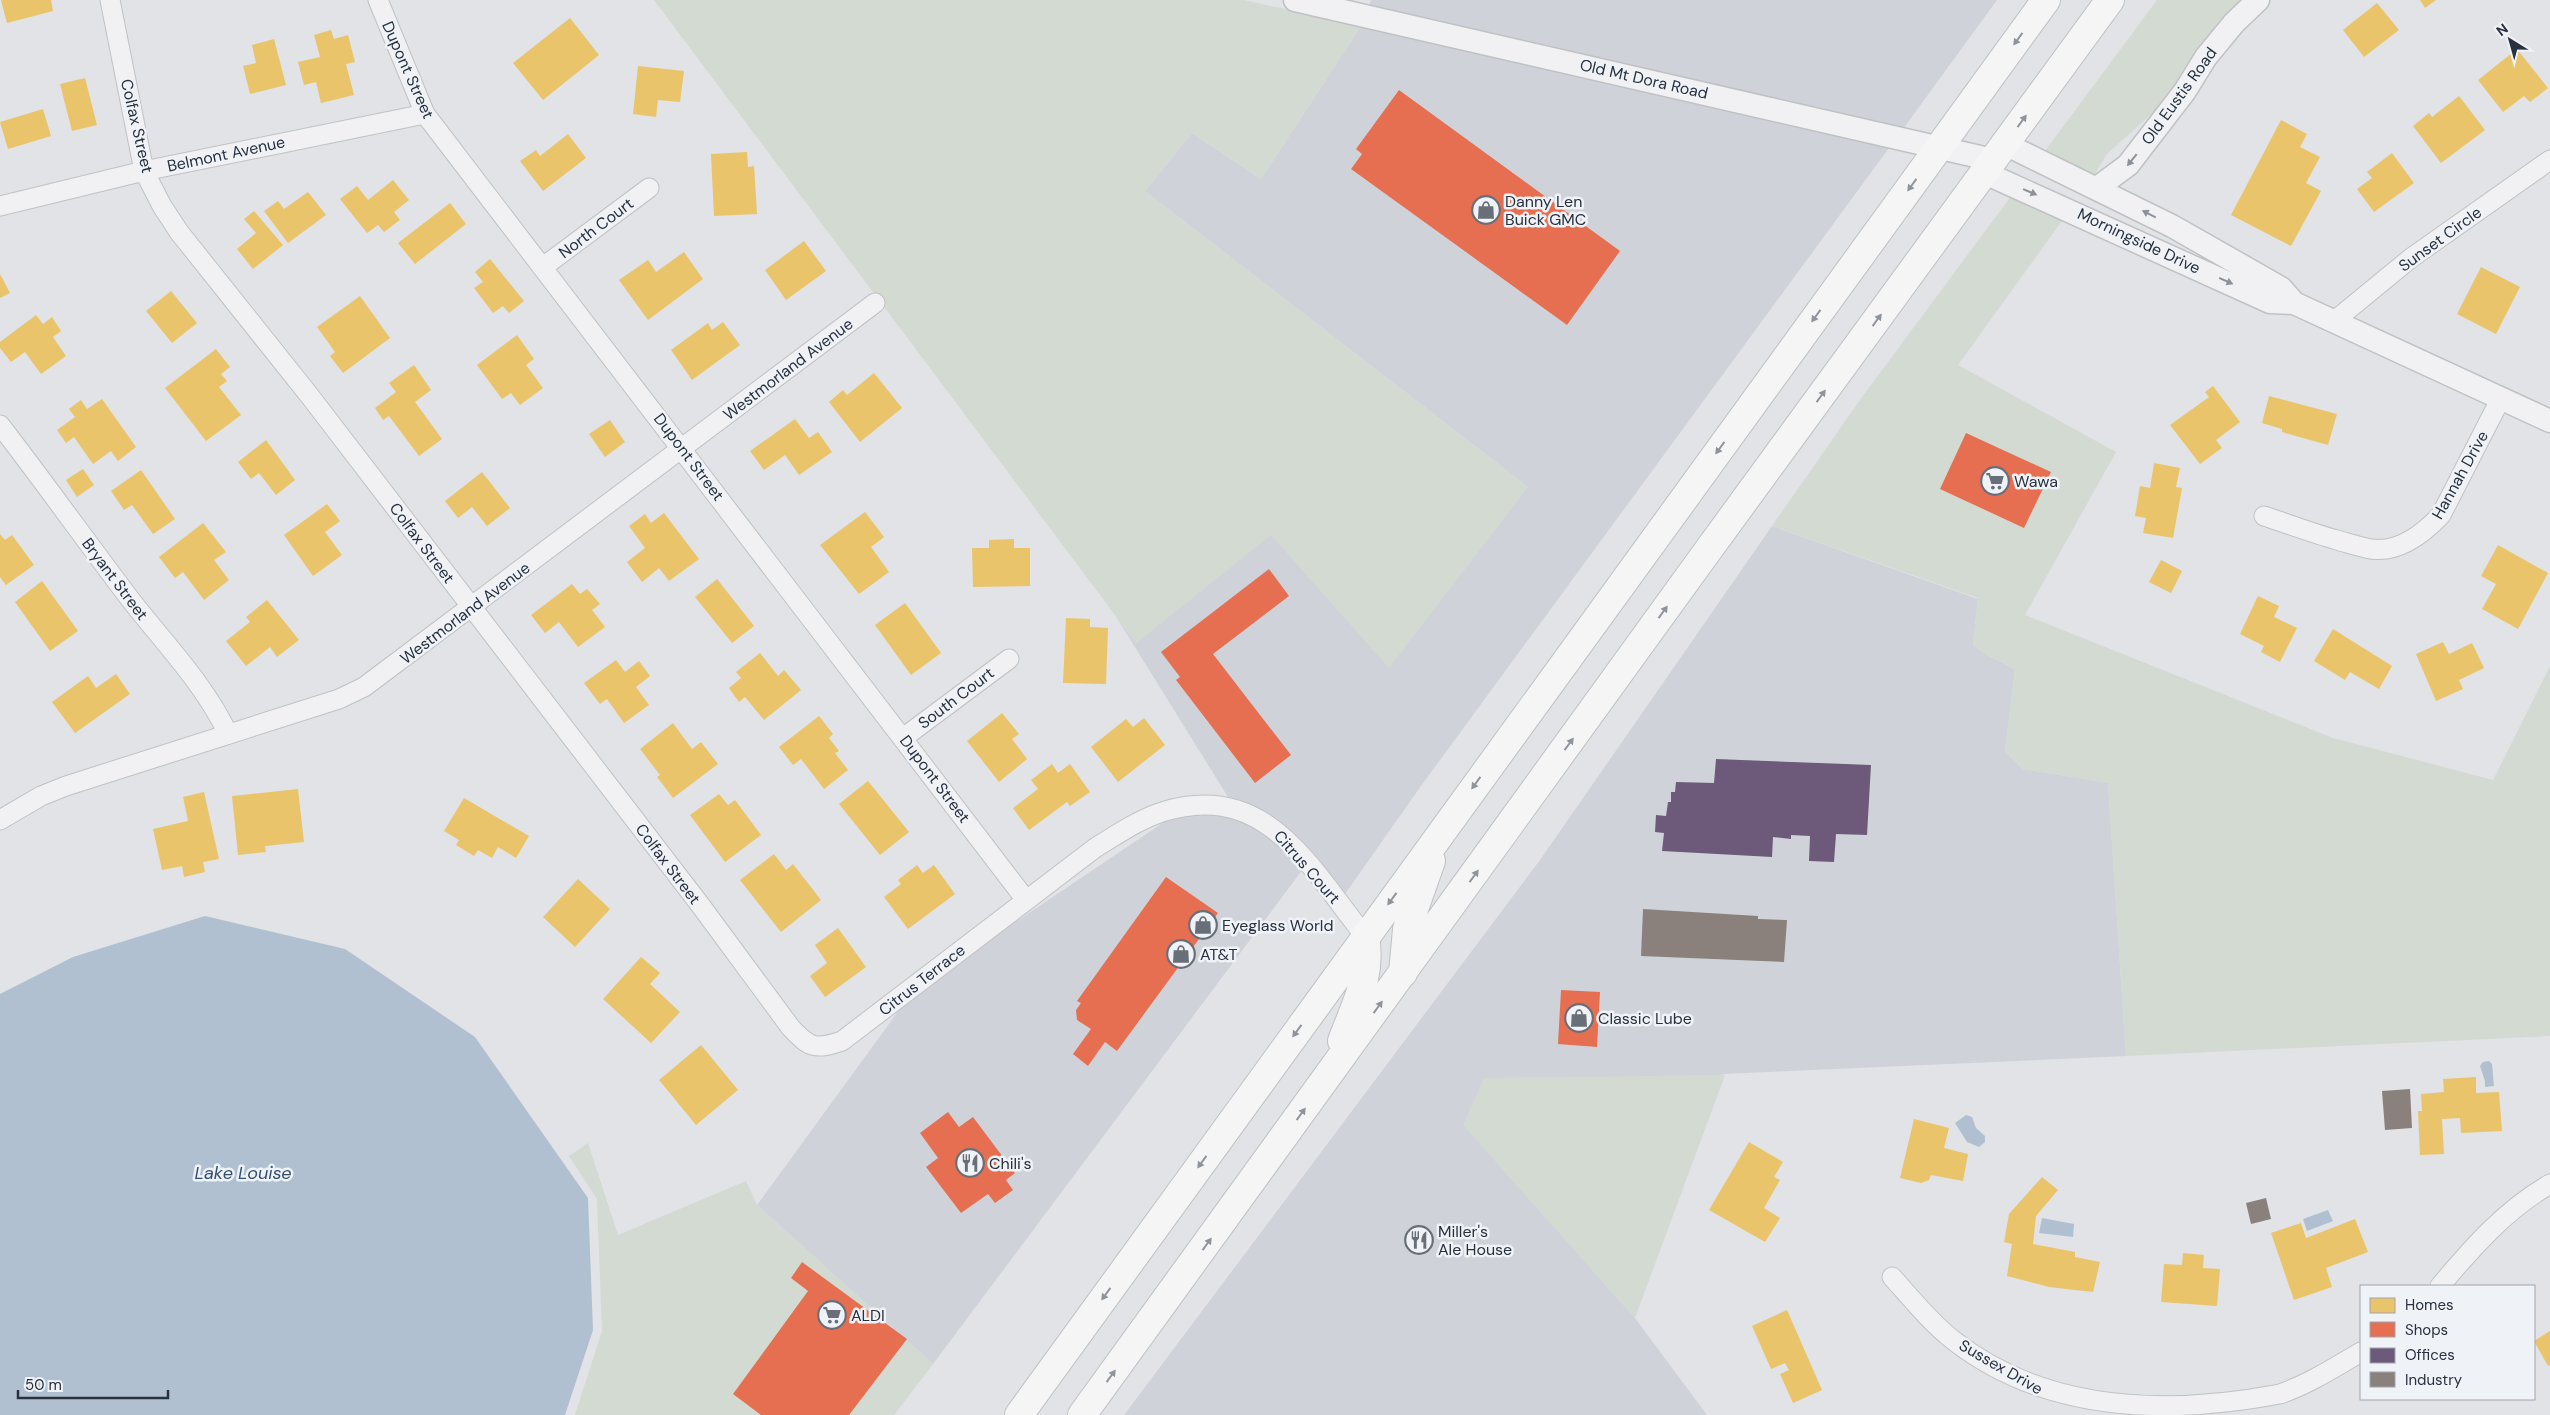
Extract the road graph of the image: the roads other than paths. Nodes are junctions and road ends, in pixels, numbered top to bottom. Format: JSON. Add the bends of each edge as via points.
{"nodes":[{"id":1,"x":110,"y":0,"type":"edge"},
{"id":2,"x":378,"y":0,"type":"edge"},
{"id":3,"x":1294,"y":0,"type":"edge"},
{"id":4,"x":2046,"y":0,"type":"edge"},
{"id":5,"x":2110,"y":0,"type":"edge"},
{"id":6,"x":2258,"y":0,"type":"edge"},
{"id":7,"x":425,"y":114,"type":"junction"},
{"id":8,"x":1938,"y":149,"type":"junction"},
{"id":9,"x":1995,"y":159,"type":"junction"},
{"id":10,"x":2550,"y":160,"type":"edge"},
{"id":11,"x":144,"y":171,"type":"junction"},
{"id":12,"x":649,"y":188,"type":"dead end"},
{"id":13,"x":2097,"y":188,"type":"junction"},
{"id":14,"x":0,"y":206,"type":"edge"},
{"id":15,"x":2182,"y":232,"type":"junction"},
{"id":16,"x":2171,"y":257,"type":"junction"},
{"id":17,"x":543,"y":267,"type":"junction"},
{"id":18,"x":875,"y":303,"type":"dead end"},
{"id":19,"x":2294,"y":303,"type":"junction"},
{"id":20,"x":2333,"y":322,"type":"junction"},
{"id":21,"x":2501,"y":398,"type":"junction"},
{"id":22,"x":2550,"y":421,"type":"edge"},
{"id":23,"x":0,"y":425,"type":"edge"},
{"id":24,"x":682,"y":448,"type":"junction"},
{"id":25,"x":2264,"y":516,"type":"dead end"},
{"id":26,"x":472,"y":608,"type":"junction"},
{"id":27,"x":1009,"y":659,"type":"dead end"},
{"id":28,"x":228,"y":734,"type":"junction"},
{"id":29,"x":904,"y":738,"type":"junction"},
{"id":30,"x":0,"y":820,"type":"edge"},
{"id":31,"x":1441,"y":831,"type":"junction"},
{"id":32,"x":1026,"y":900,"type":"junction"},
{"id":33,"x":1365,"y":936,"type":"junction"},
{"id":34,"x":1404,"y":973,"type":"junction"},
{"id":35,"x":813,"y":1046,"type":"joint"},
{"id":36,"x":1329,"y":1075,"type":"junction"},
{"id":37,"x":2550,"y":1184,"type":"edge"},
{"id":38,"x":1892,"y":1277,"type":"dead end"},
{"id":39,"x":2441,"y":1285,"type":"edge"},
{"id":40,"x":2360,"y":1353,"type":"edge"},
{"id":41,"x":1019,"y":1415,"type":"edge"},
{"id":42,"x":1082,"y":1415,"type":"edge"}],
"edges":[{"from":1,"to":11,"type":"street","name":"Colfax Street"},
{"from":2,"to":7,"type":"street","name":"Dupont Street"},
{"from":3,"to":8,"type":"street","name":"Old Mt Dora Road"},
{"from":4,"to":8,"type":"main road","one_way":true},
{"from":9,"to":5,"type":"main road","one_way":true},
{"from":6,"to":13,"type":"street","name":"Old Eustis Road","one_way":true,"via":[[2206,57],[2185,91],[2128,165]]},
{"from":7,"to":11,"type":"street","name":"Belmont Avenue"},
{"from":7,"to":17,"type":"street","name":"Dupont Street"},
{"from":8,"to":9,"type":"street","name":"Old Mt Dora Road"},
{"from":8,"to":31,"type":"main road","one_way":true},
{"from":9,"to":13,"type":"street","name":"Morningside Drive"},
{"from":9,"to":16,"type":"street","name":"Morningside Drive","one_way":true},
{"from":34,"to":9,"type":"main road","one_way":true},
{"from":10,"to":20,"type":"street","name":"Sunset Circle","via":[[2412,258]]},
{"from":11,"to":14,"type":"street","name":"Belmont Avenue"},
{"from":11,"to":26,"type":"street","name":"Colfax Street","via":[[179,232]]},
{"from":12,"to":17,"type":"street","name":"North Court"},
{"from":15,"to":13,"type":"street","name":"Morningside Drive","one_way":true},
{"from":15,"to":16,"type":"street"},
{"from":15,"to":19,"type":"street","name":"Morningside Drive","via":[[2281,288]]},
{"from":16,"to":19,"type":"street","name":"Morningside Drive","one_way":true,"via":[[2270,302]]},
{"from":17,"to":24,"type":"street","name":"Dupont Street"},
{"from":18,"to":24,"type":"street","name":"Westmorland Avenue"},
{"from":19,"to":20,"type":"street","name":"Morningside Drive"},
{"from":20,"to":21,"type":"street","name":"Morningside Drive"},
{"from":21,"to":22,"type":"street","name":"Morningside Drive"},
{"from":21,"to":25,"type":"street","name":"Hannah Drive","via":[[2442,515],[2411,541],[2392,548],[2372,549]]},
{"from":23,"to":28,"type":"street","name":"Bryant Street","via":[[108,571],[203,688]]},
{"from":24,"to":26,"type":"street","name":"Westmorland Avenue"},
{"from":24,"to":29,"type":"street","name":"Dupont Street"},
{"from":26,"to":28,"type":"street","name":"Westmorland Avenue","via":[[364,688]]},
{"from":26,"to":35,"type":"street","name":"Colfax Street","via":[[701,906],[790,1028],[806,1044]]},
{"from":27,"to":29,"type":"street","name":"South Court"},
{"from":28,"to":30,"type":"street","name":"Westmorland Avenue","via":[[66,786],[41,796]]},
{"from":29,"to":32,"type":"street","name":"Dupont Street"},
{"from":31,"to":33,"type":"main road","one_way":true},
{"from":31,"to":34,"type":"main road","via":[[1407,929]]},
{"from":32,"to":33,"type":"street","name":"Citrus Court","via":[[1095,848],[1136,823],[1177,809],[1215,806],[1242,810],[1283,835]]},
{"from":32,"to":35,"type":"street","name":"Citrus Terrace","via":[[842,1040]]},
{"from":33,"to":36,"type":"main road","via":[[1367,974]]},
{"from":33,"to":41,"type":"main road","one_way":true},
{"from":36,"to":34,"type":"main road","one_way":true},
{"from":42,"to":36,"type":"main road","one_way":true},
{"from":37,"to":39,"type":"street","via":[[2507,1213]]},
{"from":38,"to":40,"type":"street","name":"Sussex Drive","via":[[1935,1325],[1996,1368],[2051,1395],[2122,1410],[2170,1414],[2242,1405],[2282,1393]]}]}
